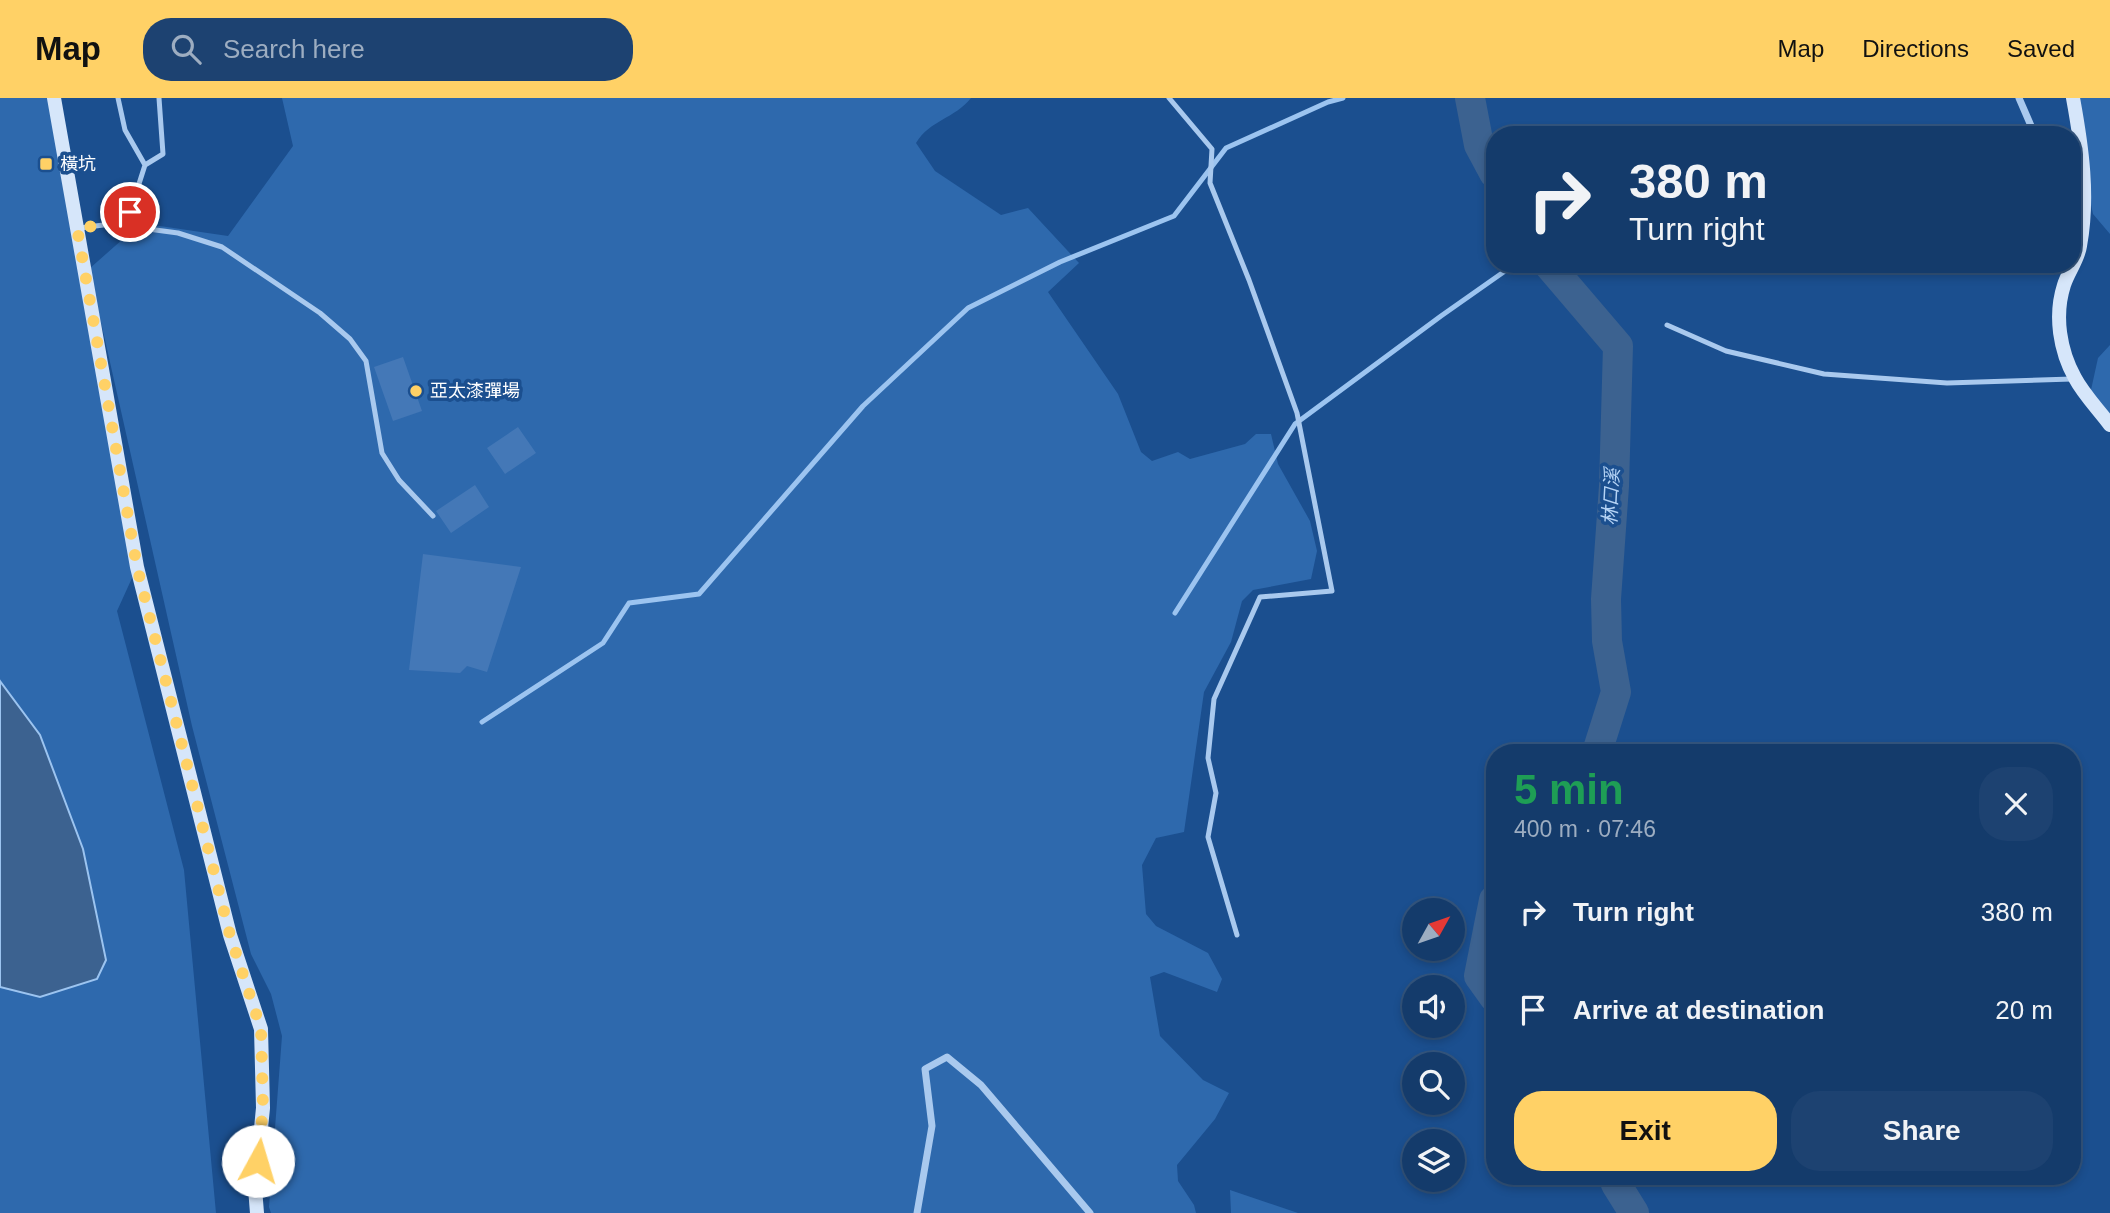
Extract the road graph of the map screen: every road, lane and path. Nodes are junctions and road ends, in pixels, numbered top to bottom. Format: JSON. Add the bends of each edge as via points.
{"nodes":[{"id":1,"x":54,"y":98,"type":"edge"},
{"id":2,"x":118,"y":98,"type":"edge"},
{"id":3,"x":159,"y":98,"type":"edge"},
{"id":4,"x":1169,"y":98,"type":"edge"},
{"id":5,"x":2019,"y":98,"type":"edge"},
{"id":6,"x":2073,"y":98,"type":"edge"},
{"id":7,"x":2031,"y":126,"type":"edge"},
{"id":8,"x":2078,"y":126,"type":"edge"},
{"id":9,"x":2081,"y":147,"type":"edge"},
{"id":10,"x":145,"y":165,"type":"junction"},
{"id":11,"x":2081,"y":204,"type":"edge"},
{"id":12,"x":2084,"y":208,"type":"junction"},
{"id":13,"x":111,"y":224,"type":"junction"},
{"id":14,"x":77,"y":228,"type":"junction"},
{"id":15,"x":2081,"y":239,"type":"edge"},
{"id":16,"x":2069,"y":273,"type":"edge"},
{"id":17,"x":1667,"y":325,"type":"dead end"},
{"id":18,"x":2075,"y":379,"type":"junction"},
{"id":19,"x":2110,"y":425,"type":"edge"},
{"id":20,"x":433,"y":516,"type":"dead end"},
{"id":21,"x":1237,"y":935,"type":"dead end"},
{"id":22,"x":257,"y":1213,"type":"edge"},
{"id":23,"x":917,"y":1213,"type":"edge"},
{"id":24,"x":1090,"y":1213,"type":"edge"}],
"edges":[{"from":1,"to":14,"type":"street"},
{"from":2,"to":10,"type":"lane","via":[[125,130]]},
{"from":3,"to":10,"type":"lane","via":[[163,154]]},
{"from":4,"to":21,"type":"lane","via":[[1212,149],[1210,183],[1297,413],[1332,592],[1260,597],[1214,699],[1208,758],[1216,793],[1208,837]]},
{"from":5,"to":7,"type":"street"},
{"from":6,"to":8,"type":"street"},
{"from":9,"to":12,"type":"street"},
{"from":10,"to":13,"type":"lane","via":[[130,212]]},
{"from":11,"to":12,"type":"street"},
{"from":12,"to":15,"type":"street"},
{"from":13,"to":14,"type":"lane"},
{"from":13,"to":20,"type":"lane","via":[[178,233],[222,247],[320,313],[350,339],[366,361],[383,453],[399,480]]},
{"from":14,"to":22,"type":"street","via":[[137,567],[230,935],[261,1029],[263,1108]]},
{"from":16,"to":18,"type":"street","via":[[2058,316]]},
{"from":17,"to":18,"type":"lane","via":[[1726,351],[1824,374],[1947,383]]},
{"from":18,"to":19,"type":"street"},
{"from":23,"to":24,"type":"street","via":[[932,1126],[925,1069],[947,1057],[981,1085]]}]}
